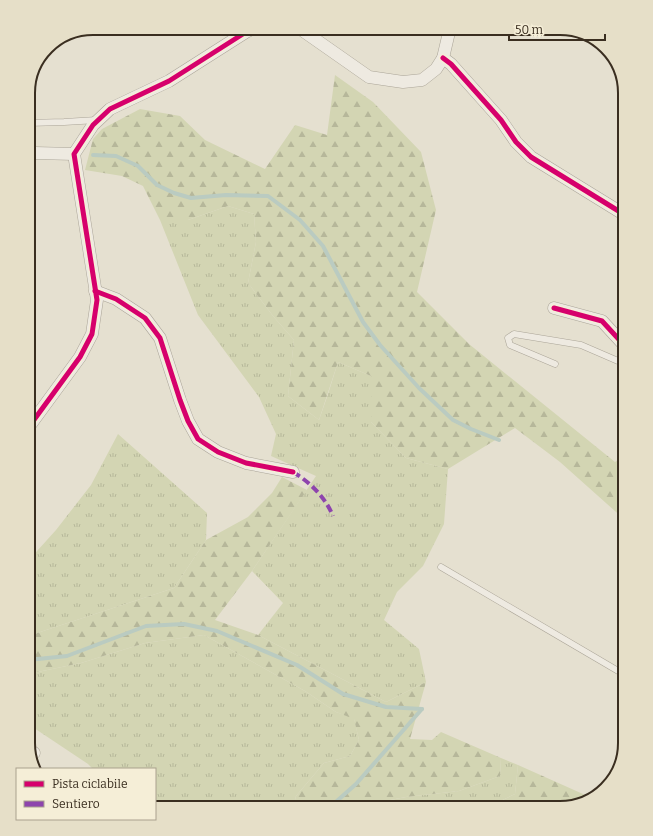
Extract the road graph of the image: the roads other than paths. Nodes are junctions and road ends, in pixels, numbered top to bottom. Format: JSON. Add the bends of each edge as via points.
{"nodes":[{"id":1,"x":241,"y":35,"type":"edge"},
{"id":2,"x":309,"y":35,"type":"edge"},
{"id":3,"x":448,"y":35,"type":"edge"},
{"id":4,"x":443,"y":58,"type":"junction"},
{"id":5,"x":99,"y":119,"type":"junction"},
{"id":6,"x":35,"y":123,"type":"edge"},
{"id":7,"x":35,"y":154,"type":"edge"},
{"id":8,"x":74,"y":154,"type":"junction"},
{"id":9,"x":618,"y":211,"type":"edge"},
{"id":10,"x":95,"y":291,"type":"junction"},
{"id":11,"x":554,"y":308,"type":"dead end"},
{"id":12,"x":618,"y":338,"type":"edge"},
{"id":13,"x":618,"y":361,"type":"edge"},
{"id":14,"x":555,"y":364,"type":"dead end"},
{"id":15,"x":35,"y":418,"type":"edge"},
{"id":16,"x":293,"y":472,"type":"dead end"},
{"id":17,"x":441,"y":567,"type":"dead end"},
{"id":18,"x":618,"y":671,"type":"edge"}],
"edges":[{"from":1,"to":5,"type":"street","via":[[169,81],[110,109]]},
{"from":2,"to":4,"type":"street","via":[[369,77],[403,82],[422,80],[436,69]]},
{"from":3,"to":4,"type":"street"},
{"from":4,"to":9,"type":"street","via":[[501,120],[516,142],[531,157]]},
{"from":5,"to":6,"type":"lane"},
{"from":5,"to":8,"type":"street","via":[[92,125]]},
{"from":7,"to":8,"type":"street"},
{"from":8,"to":10,"type":"street"},
{"from":10,"to":15,"type":"street","via":[[97,300],[92,334],[80,357]]},
{"from":10,"to":16,"type":"street","via":[[116,299],[145,318],[160,338],[180,400],[198,439],[218,452],[246,463]]},
{"from":11,"to":12,"type":"street","via":[[602,321]]},
{"from":13,"to":14,"type":"lane","via":[[581,345],[514,334],[508,338],[510,345]]},
{"from":17,"to":18,"type":"lane"}]}
